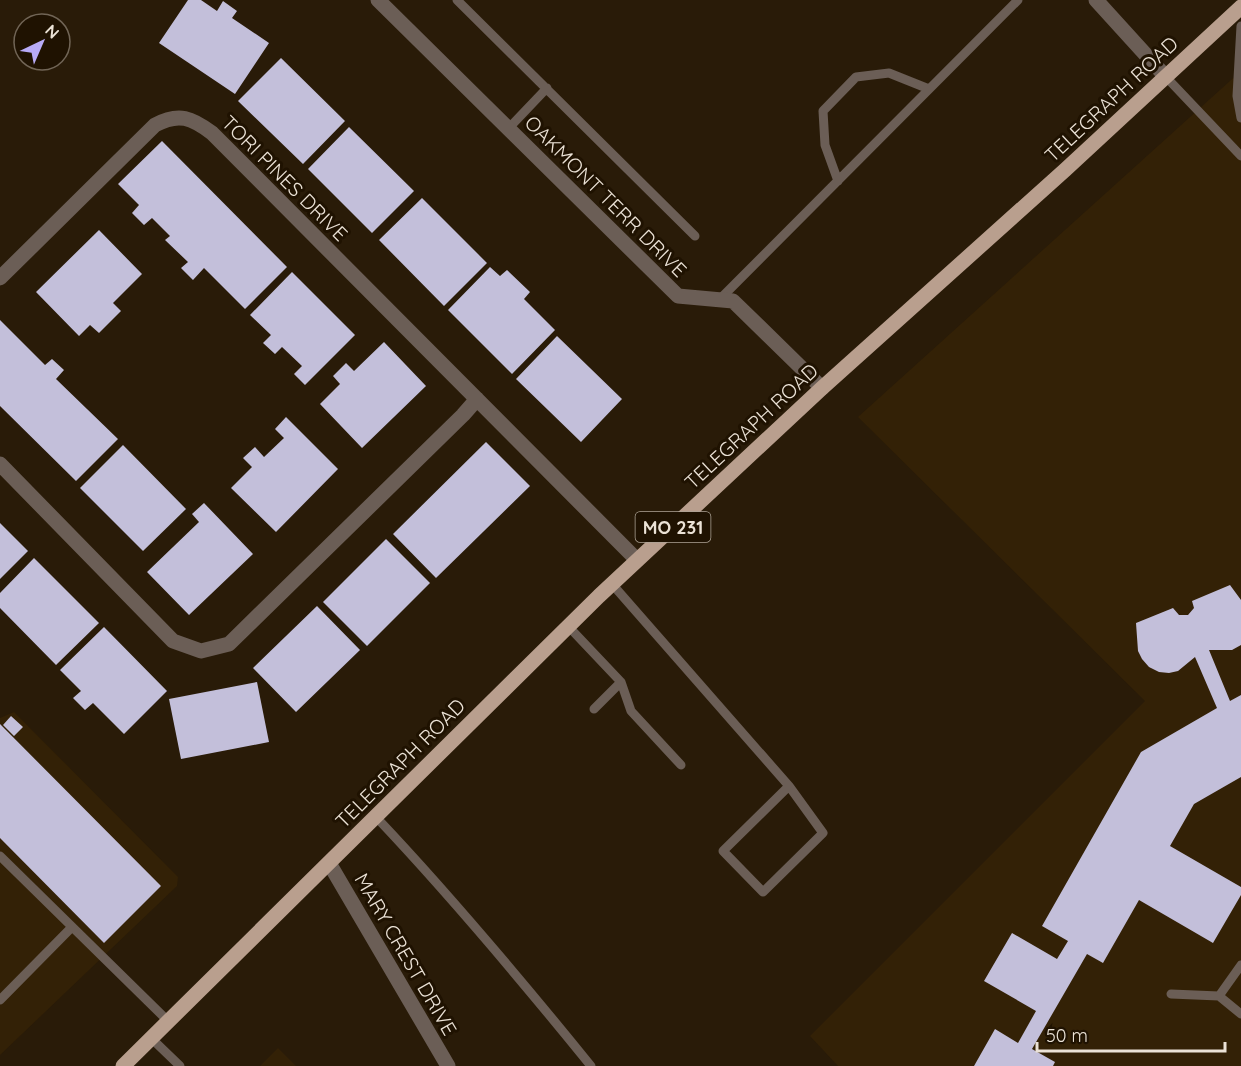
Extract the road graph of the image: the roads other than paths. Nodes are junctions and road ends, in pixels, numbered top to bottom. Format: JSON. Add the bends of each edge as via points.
{"nodes":[{"id":1,"x":378,"y":0,"type":"edge"},
{"id":2,"x":457,"y":0,"type":"edge"},
{"id":3,"x":1018,"y":0,"type":"edge"},
{"id":4,"x":1096,"y":0,"type":"edge"},
{"id":5,"x":1241,"y":7,"type":"edge"},
{"id":6,"x":1241,"y":26,"type":"edge"},
{"id":7,"x":1166,"y":77,"type":"junction"},
{"id":8,"x":547,"y":88,"type":"junction"},
{"id":9,"x":929,"y":89,"type":"junction"},
{"id":10,"x":1241,"y":118,"type":"edge"},
{"id":11,"x":508,"y":129,"type":"junction"},
{"id":12,"x":1241,"y":156,"type":"edge"},
{"id":13,"x":838,"y":180,"type":"junction"},
{"id":14,"x":695,"y":236,"type":"dead end"},
{"id":15,"x":0,"y":278,"type":"edge"},
{"id":16,"x":719,"y":300,"type":"junction"},
{"id":17,"x":822,"y":388,"type":"junction"},
{"id":18,"x":477,"y":399,"type":"junction"},
{"id":19,"x":0,"y":464,"type":"edge"},
{"id":20,"x":637,"y":560,"type":"junction"},
{"id":21,"x":612,"y":584,"type":"junction"},
{"id":22,"x":568,"y":626,"type":"junction"},
{"id":23,"x":621,"y":682,"type":"junction"},
{"id":24,"x":594,"y":709,"type":"dead end"},
{"id":25,"x":681,"y":765,"type":"dead end"},
{"id":26,"x":789,"y":786,"type":"junction"},
{"id":27,"x":376,"y":817,"type":"junction"},
{"id":28,"x":0,"y":856,"type":"edge"},
{"id":29,"x":328,"y":863,"type":"junction"},
{"id":30,"x":72,"y":927,"type":"junction"},
{"id":31,"x":1241,"y":965,"type":"edge"},
{"id":32,"x":1171,"y":994,"type":"dead end"},
{"id":33,"x":1219,"y":996,"type":"junction"},
{"id":34,"x":0,"y":1000,"type":"edge"},
{"id":35,"x":1241,"y":1014,"type":"edge"},
{"id":36,"x":168,"y":1022,"type":"junction"},
{"id":37,"x":151,"y":1038,"type":"junction"},
{"id":38,"x":123,"y":1066,"type":"edge"},
{"id":39,"x":180,"y":1066,"type":"edge"},
{"id":40,"x":448,"y":1066,"type":"edge"},
{"id":41,"x":591,"y":1066,"type":"edge"}],
"edges":[{"from":1,"to":11,"type":"street","name":"OAKMONT TERR DRIVE"},
{"from":2,"to":8,"type":"lane"},
{"from":3,"to":9,"type":"lane"},
{"from":4,"to":7,"type":"street"},
{"from":5,"to":7,"type":"main road","name":"TELEGRAPH ROAD","number":"MO 231"},
{"from":6,"to":10,"type":"lane","via":[[1237,96]]},
{"from":7,"to":12,"type":"lane"},
{"from":7,"to":17,"type":"main road","name":"TELEGRAPH ROAD","number":"MO 231"},
{"from":8,"to":11,"type":"lane"},
{"from":8,"to":14,"type":"lane"},
{"from":9,"to":13,"type":"lane"},
{"from":9,"to":13,"type":"lane","via":[[890,73],[856,77],[823,111],[825,145]]},
{"from":11,"to":16,"type":"street","name":"OAKMONT TERR DRIVE","via":[[678,296]]},
{"from":13,"to":16,"type":"lane"},
{"from":15,"to":18,"type":"street","name":"TORI PINES DRIVE","via":[[155,125],[179,117],[198,123],[212,134]]},
{"from":16,"to":17,"type":"street","name":"OAKMONT TERR DRIVE","via":[[733,301]]},
{"from":17,"to":20,"type":"main road","name":"TELEGRAPH ROAD","number":"MO 231"},
{"from":18,"to":19,"type":"street","via":[[229,644],[201,651],[173,641]]},
{"from":18,"to":20,"type":"street","name":"TORI PINES DRIVE"},
{"from":20,"to":21,"type":"main road","name":"TELEGRAPH ROAD","number":"MO 231"},
{"from":21,"to":22,"type":"main road","name":"TELEGRAPH ROAD","number":"MO 231"},
{"from":21,"to":26,"type":"lane"},
{"from":22,"to":23,"type":"lane"},
{"from":22,"to":27,"type":"main road","name":"TELEGRAPH ROAD","number":"MO 231"},
{"from":23,"to":24,"type":"lane"},
{"from":23,"to":25,"type":"lane","via":[[632,711]]},
{"from":26,"to":26,"type":"lane","via":[[823,833],[763,892],[723,851]]},
{"from":27,"to":29,"type":"main road","name":"TELEGRAPH ROAD","number":"MO 231"},
{"from":27,"to":41,"type":"lane","via":[[532,993]]},
{"from":28,"to":30,"type":"lane"},
{"from":29,"to":36,"type":"main road","name":"TELEGRAPH ROAD","number":"MO 231"},
{"from":29,"to":40,"type":"street","name":"MARY CREST DRIVE"},
{"from":30,"to":34,"type":"lane"},
{"from":30,"to":36,"type":"lane"},
{"from":31,"to":33,"type":"lane"},
{"from":32,"to":33,"type":"lane"},
{"from":33,"to":35,"type":"lane"},
{"from":36,"to":37,"type":"main road","name":"TELEGRAPH ROAD","number":"MO 231"},
{"from":37,"to":38,"type":"main road","name":"TELEGRAPH ROAD","number":"MO 231"},
{"from":37,"to":39,"type":"lane"}]}
